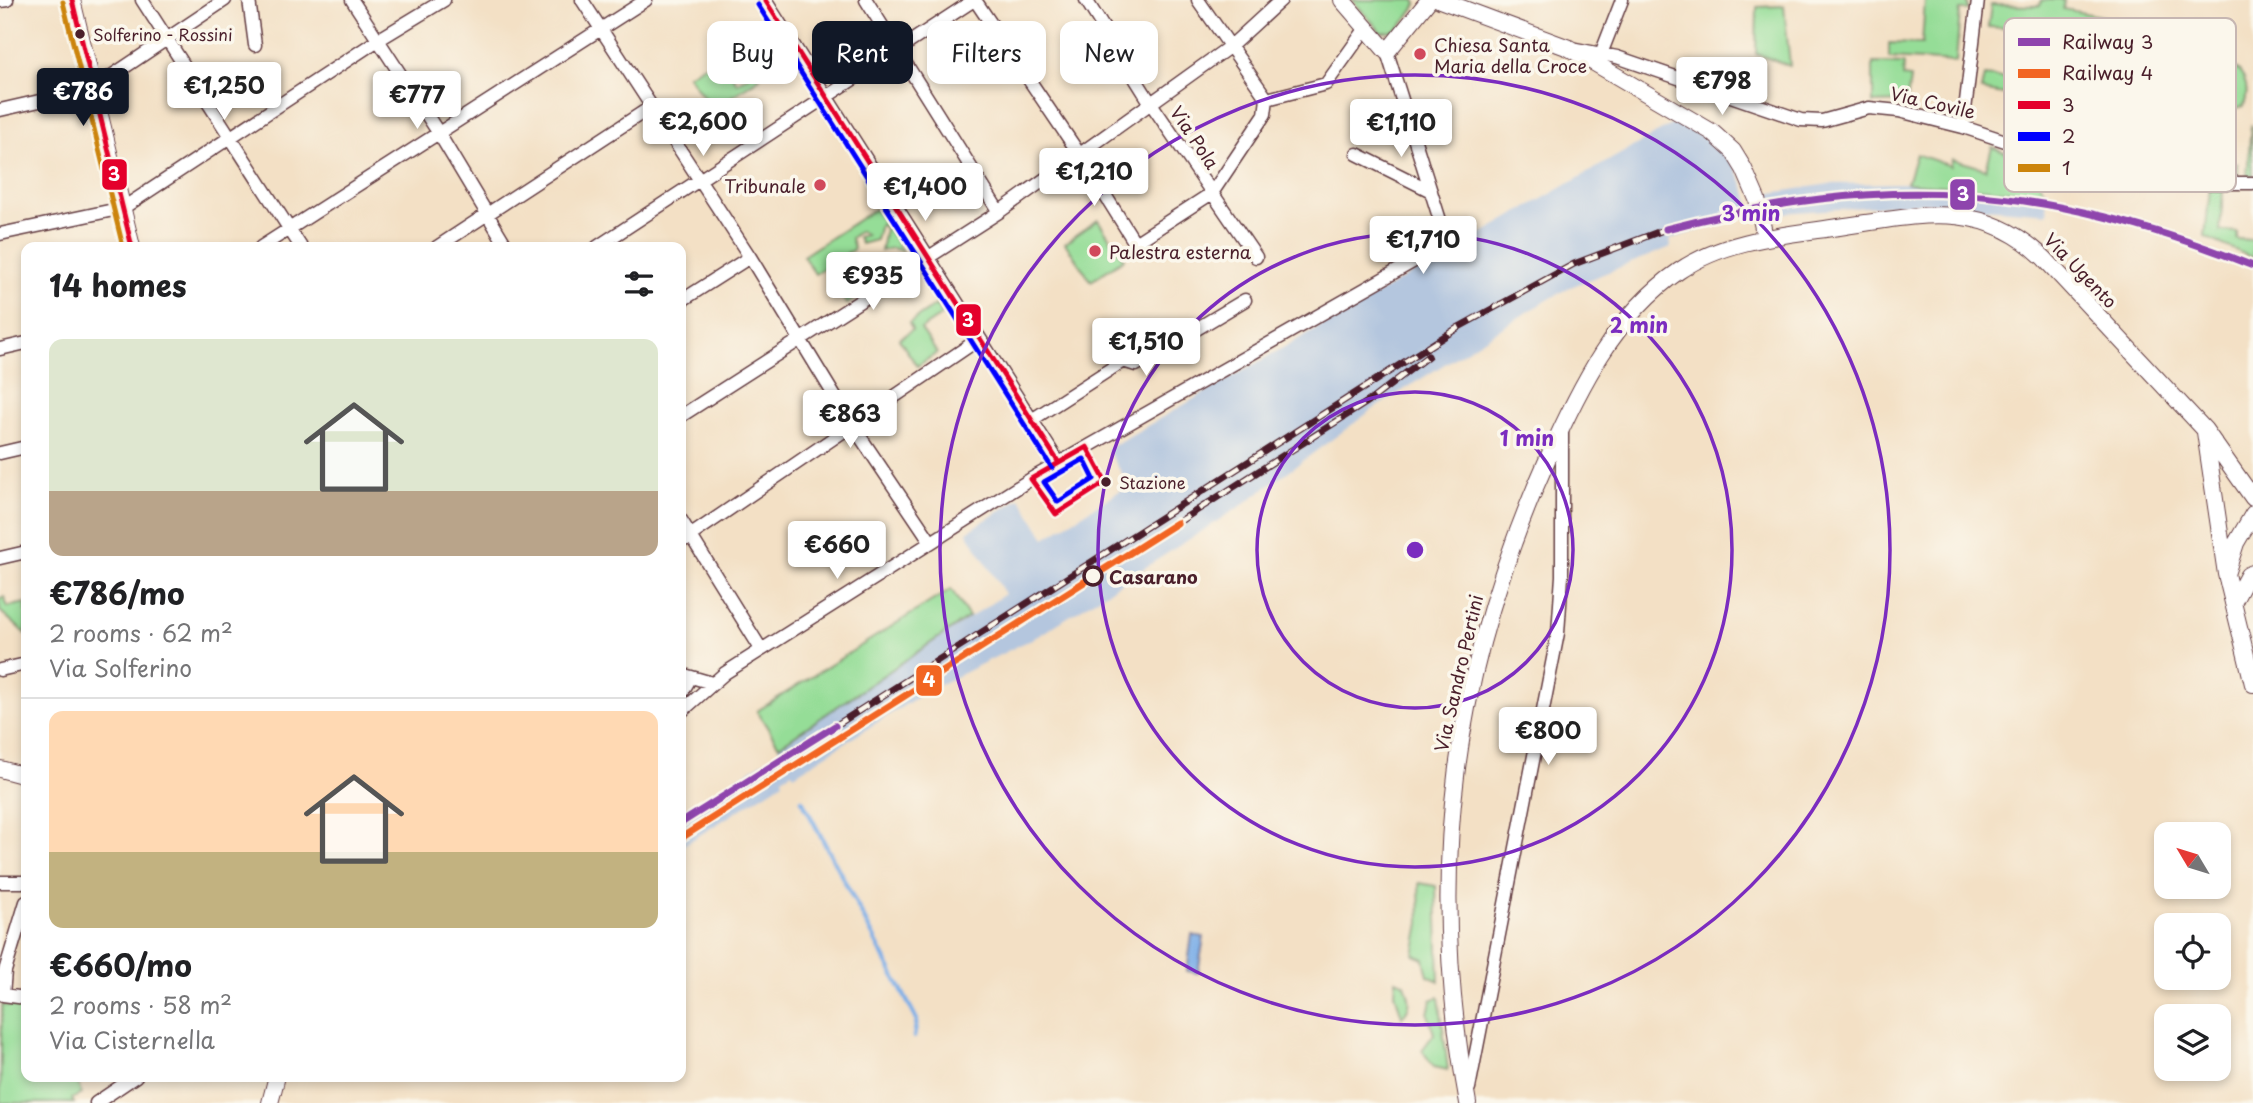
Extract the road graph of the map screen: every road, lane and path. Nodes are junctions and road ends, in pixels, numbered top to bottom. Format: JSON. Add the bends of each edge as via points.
{"nodes":[{"id":1,"x":7,"y":0,"type":"edge"},
{"id":2,"x":72,"y":0,"type":"edge"},
{"id":3,"x":142,"y":0,"type":"edge"},
{"id":4,"x":225,"y":0,"type":"edge"},
{"id":5,"x":249,"y":0,"type":"edge"},
{"id":6,"x":352,"y":0,"type":"edge"},
{"id":7,"x":444,"y":0,"type":"edge"},
{"id":8,"x":582,"y":0,"type":"edge"},
{"id":9,"x":646,"y":0,"type":"edge"},
{"id":10,"x":765,"y":0,"type":"edge"},
{"id":11,"x":866,"y":0,"type":"edge"},
{"id":12,"x":975,"y":0,"type":"edge"},
{"id":13,"x":1086,"y":0,"type":"edge"},
{"id":14,"x":1198,"y":0,"type":"edge"},
{"id":15,"x":1281,"y":0,"type":"edge"},
{"id":16,"x":1342,"y":0,"type":"edge"},
{"id":17,"x":1429,"y":0,"type":"edge"},
{"id":18,"x":1440,"y":0,"type":"edge"},
{"id":19,"x":1622,"y":0,"type":"edge"},
{"id":20,"x":1978,"y":0,"type":"edge"},
{"id":21,"x":0,"y":1,"type":"edge"},
{"id":22,"x":1465,"y":5,"type":"edge"},
{"id":23,"x":880,"y":21,"type":"edge"},
{"id":24,"x":600,"y":28,"type":"junction"},
{"id":25,"x":1366,"y":28,"type":"junction"},
{"id":26,"x":168,"y":38,"type":"junction"},
{"id":27,"x":913,"y":39,"type":"edge"},
{"id":28,"x":377,"y":40,"type":"junction"},
{"id":29,"x":254,"y":45,"type":"dead end"},
{"id":30,"x":1232,"y":45,"type":"junction"},
{"id":31,"x":1387,"y":52,"type":"junction"},
{"id":32,"x":1600,"y":59,"type":"junction"},
{"id":33,"x":913,"y":73,"type":"edge"},
{"id":34,"x":844,"y":84,"type":"edge"},
{"id":35,"x":92,"y":89,"type":"junction"},
{"id":36,"x":826,"y":96,"type":"junction"},
{"id":37,"x":1266,"y":99,"type":"junction"},
{"id":38,"x":1150,"y":102,"type":"junction"},
{"id":39,"x":651,"y":107,"type":"junction"},
{"id":40,"x":0,"y":110,"type":"edge"},
{"id":41,"x":1963,"y":127,"type":"junction"},
{"id":42,"x":438,"y":132,"type":"junction"},
{"id":43,"x":230,"y":137,"type":"junction"},
{"id":44,"x":2004,"y":141,"type":"edge"},
{"id":45,"x":1357,"y":154,"type":"dead end"},
{"id":46,"x":1080,"y":155,"type":"junction"},
{"id":47,"x":699,"y":181,"type":"junction"},
{"id":48,"x":1431,"y":191,"type":"junction"},
{"id":49,"x":1212,"y":193,"type":"junction"},
{"id":50,"x":123,"y":208,"type":"junction"},
{"id":51,"x":999,"y":212,"type":"junction"},
{"id":52,"x":486,"y":214,"type":"junction"},
{"id":53,"x":289,"y":229,"type":"junction"},
{"id":54,"x":0,"y":234,"type":"edge"},
{"id":55,"x":1766,"y":237,"type":"junction"},
{"id":56,"x":131,"y":242,"type":"edge"},
{"id":57,"x":269,"y":242,"type":"edge"},
{"id":58,"x":298,"y":242,"type":"edge"},
{"id":59,"x":444,"y":242,"type":"edge"},
{"id":60,"x":504,"y":242,"type":"edge"},
{"id":61,"x":605,"y":242,"type":"edge"},
{"id":62,"x":750,"y":257,"type":"junction"},
{"id":63,"x":1255,"y":257,"type":"dead end"},
{"id":64,"x":927,"y":258,"type":"junction"},
{"id":65,"x":686,"y":298,"type":"edge"},
{"id":66,"x":1245,"y":299,"type":"dead end"},
{"id":67,"x":802,"y":338,"type":"junction"},
{"id":68,"x":978,"y":339,"type":"junction"},
{"id":69,"x":21,"y":344,"type":"edge"},
{"id":70,"x":0,"y":349,"type":"edge"},
{"id":71,"x":686,"y":413,"type":"edge"},
{"id":72,"x":1030,"y":421,"type":"junction"},
{"id":73,"x":851,"y":423,"type":"junction"},
{"id":74,"x":1562,"y":428,"type":"junction"},
{"id":75,"x":2205,"y":430,"type":"junction"},
{"id":76,"x":21,"y":448,"type":"edge"},
{"id":77,"x":0,"y":453,"type":"edge"},
{"id":78,"x":1059,"y":463,"type":"junction"},
{"id":79,"x":2253,"y":498,"type":"edge"},
{"id":80,"x":2253,"y":514,"type":"edge"},
{"id":81,"x":686,"y":539,"type":"edge"},
{"id":82,"x":931,"y":542,"type":"junction"},
{"id":83,"x":21,"y":553,"type":"edge"},
{"id":84,"x":0,"y":558,"type":"edge"},
{"id":85,"x":2253,"y":573,"type":"edge"},
{"id":86,"x":2226,"y":574,"type":"junction"},
{"id":87,"x":2233,"y":603,"type":"junction"},
{"id":88,"x":761,"y":649,"type":"junction"},
{"id":89,"x":21,"y":665,"type":"edge"},
{"id":90,"x":0,"y":670,"type":"edge"},
{"id":91,"x":686,"y":675,"type":"edge"},
{"id":92,"x":712,"y":683,"type":"junction"},
{"id":93,"x":2253,"y":684,"type":"edge"},
{"id":94,"x":686,"y":707,"type":"edge"},
{"id":95,"x":0,"y":769,"type":"edge"},
{"id":96,"x":21,"y":775,"type":"edge"},
{"id":97,"x":0,"y":882,"type":"edge"},
{"id":98,"x":21,"y":882,"type":"edge"},
{"id":99,"x":21,"y":918,"type":"edge"},
{"id":100,"x":21,"y":997,"type":"edge"},
{"id":101,"x":127,"y":1082,"type":"edge"},
{"id":102,"x":276,"y":1082,"type":"edge"},
{"id":103,"x":271,"y":1101,"type":"edge"},
{"id":104,"x":1468,"y":1102,"type":"edge"},
{"id":105,"x":96,"y":1103,"type":"edge"}],
"edges":[{"from":1,"to":21,"type":"street"},
{"from":2,"to":35,"type":"street"},
{"from":3,"to":26,"type":"street"},
{"from":4,"to":26,"type":"street"},
{"from":5,"to":29,"type":"street"},
{"from":6,"to":28,"type":"street"},
{"from":7,"to":28,"type":"street"},
{"from":8,"to":24,"type":"street"},
{"from":9,"to":24,"type":"street"},
{"from":10,"to":36,"type":"street"},
{"from":11,"to":23,"type":"street"},
{"from":12,"to":27,"type":"street"},
{"from":12,"to":46,"type":"street"},
{"from":13,"to":38,"type":"street","name":"Via Pola"},
{"from":14,"to":30,"type":"street"},
{"from":15,"to":30,"type":"street"},
{"from":16,"to":25,"type":"street"},
{"from":17,"to":31,"type":"street"},
{"from":18,"to":22,"type":"street","name":"Via Covile"},
{"from":19,"to":32,"type":"street"},
{"from":20,"to":41,"type":"street"},
{"from":22,"to":32,"type":"street","name":"Via Covile"},
{"from":24,"to":39,"type":"street"},
{"from":24,"to":42,"type":"street"},
{"from":25,"to":31,"type":"street"},
{"from":25,"to":37,"type":"street","via":[[1326,84]]},
{"from":26,"to":35,"type":"street"},
{"from":26,"to":43,"type":"street"},
{"from":28,"to":42,"type":"street"},
{"from":28,"to":43,"type":"street"},
{"from":30,"to":37,"type":"street"},
{"from":30,"to":38,"type":"street"},
{"from":31,"to":48,"type":"street"},
{"from":32,"to":41,"type":"street","name":"Via Covile","via":[[1801,120],[1822,121],[1869,108]]},
{"from":32,"to":55,"type":"street","via":[[1726,142],[1751,183]]},
{"from":33,"to":51,"type":"street"},
{"from":34,"to":36,"type":"street"},
{"from":35,"to":40,"type":"street"},
{"from":35,"to":50,"type":"street"},
{"from":36,"to":47,"type":"street"},
{"from":36,"to":64,"type":"street"},
{"from":37,"to":49,"type":"street","via":[[1265,114]]},
{"from":38,"to":46,"type":"street"},
{"from":38,"to":49,"type":"street","name":"Via Pola"},
{"from":39,"to":47,"type":"street"},
{"from":39,"to":52,"type":"street"},
{"from":41,"to":44,"type":"street","name":"Via Covile"},
{"from":42,"to":52,"type":"street"},
{"from":42,"to":53,"type":"street"},
{"from":43,"to":50,"type":"street"},
{"from":43,"to":53,"type":"street"},
{"from":45,"to":48,"type":"street"},
{"from":46,"to":49,"type":"street","via":[[1135,243]]},
{"from":46,"to":51,"type":"street"},
{"from":47,"to":61,"type":"street"},
{"from":47,"to":62,"type":"street"},
{"from":48,"to":78,"type":"street","via":[[1445,238],[1437,248]]},
{"from":49,"to":63,"type":"street","name":"Via Pola"},
{"from":50,"to":54,"type":"street"},
{"from":50,"to":56,"type":"street"},
{"from":51,"to":64,"type":"street"},
{"from":52,"to":59,"type":"street"},
{"from":52,"to":60,"type":"street"},
{"from":53,"to":57,"type":"street"},
{"from":53,"to":58,"type":"street"},
{"from":55,"to":74,"type":"street","name":"Via Sandro Pertini","via":[[1701,259],[1651,293],[1612,338]]},
{"from":55,"to":75,"type":"street","name":"Via Ugento","via":[[1936,214],[1970,216],[2001,228],[2032,246]]},
{"from":62,"to":65,"type":"street"},
{"from":62,"to":67,"type":"street"},
{"from":64,"to":67,"type":"street"},
{"from":64,"to":68,"type":"street"},
{"from":66,"to":72,"type":"street","via":[[1136,365],[1123,360]]},
{"from":67,"to":71,"type":"street"},
{"from":67,"to":73,"type":"street"},
{"from":68,"to":72,"type":"street"},
{"from":68,"to":73,"type":"street"},
{"from":69,"to":70,"type":"street"},
{"from":72,"to":78,"type":"street"},
{"from":73,"to":81,"type":"street"},
{"from":73,"to":82,"type":"street"},
{"from":74,"to":104,"type":"street","via":[[1558,633]]},
{"from":74,"to":104,"type":"street","name":"Via Sandro Pertini","via":[[1488,612],[1458,759],[1451,810],[1447,922],[1458,1047]]},
{"from":75,"to":79,"type":"street","name":"Via Ugento"},
{"from":75,"to":86,"type":"street"},
{"from":76,"to":77,"type":"street"},
{"from":78,"to":82,"type":"street"},
{"from":80,"to":86,"type":"street","via":[[2236,543]]},
{"from":81,"to":88,"type":"street"},
{"from":82,"to":88,"type":"street"},
{"from":83,"to":84,"type":"street"},
{"from":85,"to":87,"type":"street"},
{"from":86,"to":87,"type":"street"},
{"from":87,"to":93,"type":"street"},
{"from":88,"to":92,"type":"street"},
{"from":89,"to":90,"type":"street"},
{"from":91,"to":92,"type":"street"},
{"from":92,"to":94,"type":"street"},
{"from":95,"to":96,"type":"street"},
{"from":97,"to":98,"type":"street"},
{"from":99,"to":100,"type":"street","via":[[5,971],[3,995]]},
{"from":101,"to":105,"type":"street"},
{"from":102,"to":103,"type":"street"}]}
